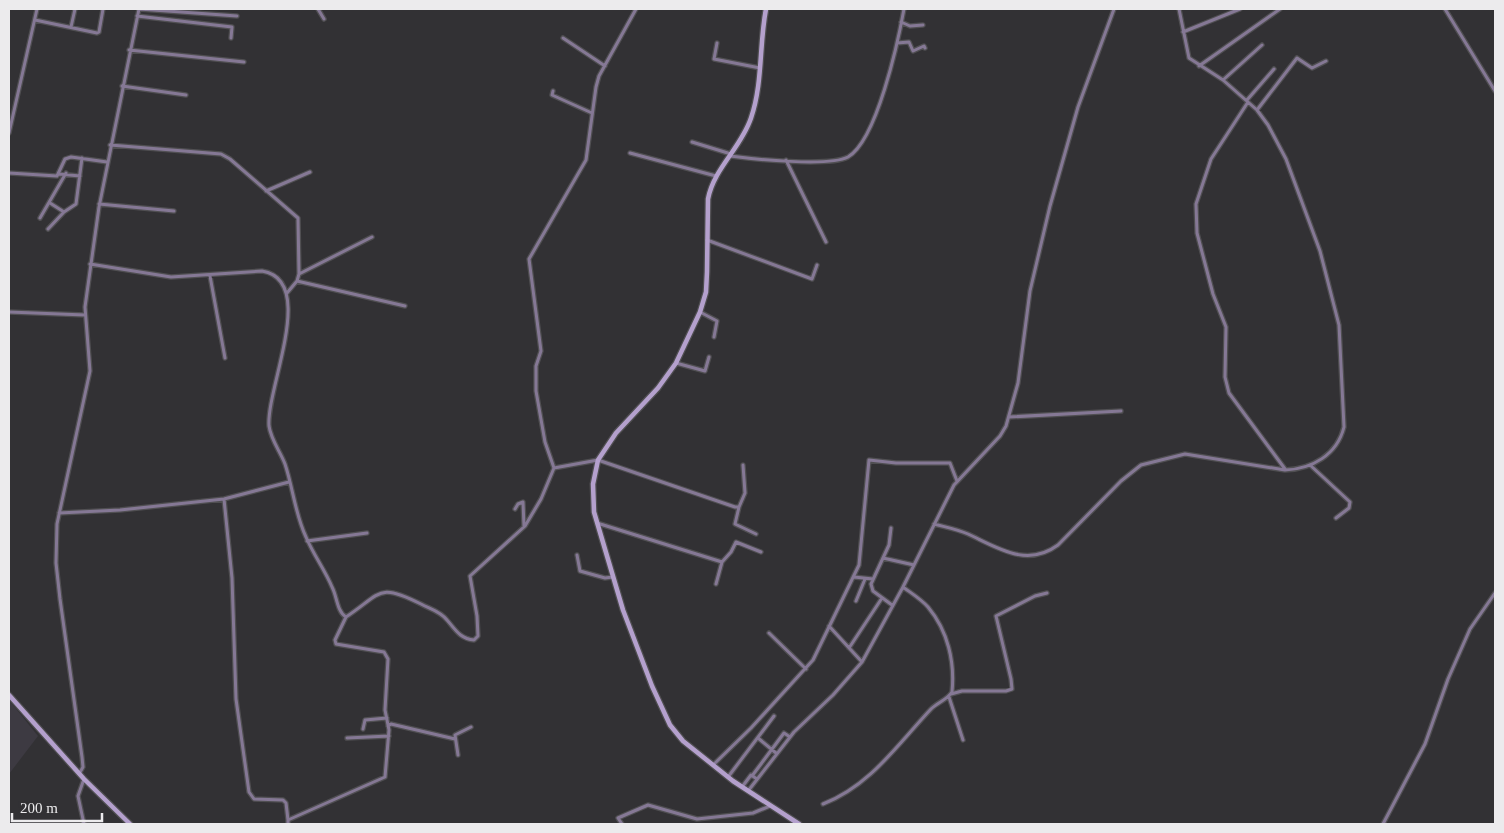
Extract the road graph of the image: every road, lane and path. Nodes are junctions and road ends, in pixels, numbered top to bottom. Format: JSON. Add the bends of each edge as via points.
{"nodes":[{"id":1,"x":37,"y":9,"type":"edge"},
{"id":2,"x":76,"y":9,"type":"edge"},
{"id":3,"x":103,"y":9,"type":"edge"},
{"id":4,"x":139,"y":9,"type":"edge"},
{"id":5,"x":318,"y":9,"type":"edge"},
{"id":6,"x":636,"y":9,"type":"edge"},
{"id":7,"x":766,"y":9,"type":"edge"},
{"id":8,"x":904,"y":9,"type":"edge"},
{"id":9,"x":1114,"y":9,"type":"edge"},
{"id":10,"x":1179,"y":9,"type":"edge"},
{"id":11,"x":1240,"y":9,"type":"edge"},
{"id":12,"x":1280,"y":9,"type":"edge"},
{"id":13,"x":1445,"y":9,"type":"edge"},
{"id":14,"x":137,"y":16,"type":"junction"},
{"id":15,"x":237,"y":16,"type":"dead end"},
{"id":16,"x":324,"y":19,"type":"dead end"},
{"id":17,"x":35,"y":20,"type":"junction"},
{"id":18,"x":902,"y":22,"type":"junction"},
{"id":19,"x":1264,"y":22,"type":"dead end"},
{"id":20,"x":923,"y":26,"type":"dead end"},
{"id":21,"x":71,"y":27,"type":"junction"},
{"id":22,"x":1183,"y":32,"type":"junction"},
{"id":23,"x":231,"y":38,"type":"dead end"},
{"id":24,"x":563,"y":38,"type":"dead end"},
{"id":25,"x":717,"y":43,"type":"dead end"},
{"id":26,"x":897,"y":43,"type":"junction"},
{"id":27,"x":1262,"y":45,"type":"dead end"},
{"id":28,"x":925,"y":48,"type":"dead end"},
{"id":29,"x":129,"y":50,"type":"junction"},
{"id":30,"x":1326,"y":61,"type":"dead end"},
{"id":31,"x":244,"y":62,"type":"dead end"},
{"id":32,"x":605,"y":66,"type":"junction"},
{"id":33,"x":1200,"y":66,"type":"junction"},
{"id":34,"x":760,"y":68,"type":"junction"},
{"id":35,"x":1274,"y":69,"type":"dead end"},
{"id":36,"x":1223,"y":80,"type":"junction"},
{"id":37,"x":122,"y":86,"type":"junction"},
{"id":38,"x":1495,"y":90,"type":"edge"},
{"id":39,"x":553,"y":91,"type":"dead end"},
{"id":40,"x":186,"y":94,"type":"dead end"},
{"id":41,"x":1248,"y":101,"type":"junction"},
{"id":42,"x":1257,"y":110,"type":"junction"},
{"id":43,"x":592,"y":113,"type":"junction"},
{"id":44,"x":9,"y":133,"type":"edge"},
{"id":45,"x":692,"y":142,"type":"dead end"},
{"id":46,"x":110,"y":145,"type":"junction"},
{"id":47,"x":630,"y":154,"type":"dead end"},
{"id":48,"x":730,"y":155,"type":"junction"},
{"id":49,"x":82,"y":158,"type":"junction"},
{"id":50,"x":786,"y":160,"type":"junction"},
{"id":51,"x":106,"y":162,"type":"junction"},
{"id":52,"x":310,"y":172,"type":"dead end"},
{"id":53,"x":9,"y":173,"type":"edge"},
{"id":54,"x":66,"y":173,"type":"junction"},
{"id":55,"x":59,"y":174,"type":"junction"},
{"id":56,"x":80,"y":176,"type":"junction"},
{"id":57,"x":716,"y":176,"type":"junction"},
{"id":58,"x":266,"y":191,"type":"junction"},
{"id":59,"x":50,"y":203,"type":"junction"},
{"id":60,"x":99,"y":204,"type":"junction"},
{"id":61,"x":174,"y":211,"type":"dead end"},
{"id":62,"x":64,"y":212,"type":"junction"},
{"id":63,"x":40,"y":218,"type":"dead end"},
{"id":64,"x":48,"y":229,"type":"dead end"},
{"id":65,"x":372,"y":237,"type":"dead end"},
{"id":66,"x":708,"y":240,"type":"junction"},
{"id":67,"x":826,"y":242,"type":"dead end"},
{"id":68,"x":90,"y":264,"type":"junction"},
{"id":69,"x":817,"y":265,"type":"dead end"},
{"id":70,"x":299,"y":274,"type":"junction"},
{"id":71,"x":210,"y":276,"type":"junction"},
{"id":72,"x":297,"y":281,"type":"junction"},
{"id":73,"x":287,"y":293,"type":"junction"},
{"id":74,"x":405,"y":306,"type":"dead end"},
{"id":75,"x":9,"y":312,"type":"edge"},
{"id":76,"x":700,"y":312,"type":"junction"},
{"id":77,"x":85,"y":315,"type":"junction"},
{"id":78,"x":714,"y":337,"type":"dead end"},
{"id":79,"x":709,"y":357,"type":"dead end"},
{"id":80,"x":225,"y":358,"type":"dead end"},
{"id":81,"x":676,"y":363,"type":"junction"},
{"id":82,"x":1121,"y":411,"type":"dead end"},
{"id":83,"x":1009,"y":417,"type":"junction"},
{"id":84,"x":598,"y":460,"type":"junction"},
{"id":85,"x":743,"y":465,"type":"dead end"},
{"id":86,"x":1310,"y":465,"type":"junction"},
{"id":87,"x":554,"y":468,"type":"junction"},
{"id":88,"x":1285,"y":470,"type":"junction"},
{"id":89,"x":957,"y":481,"type":"junction"},
{"id":90,"x":290,"y":482,"type":"junction"},
{"id":91,"x":224,"y":499,"type":"junction"},
{"id":92,"x":739,"y":507,"type":"junction"},
{"id":93,"x":515,"y":509,"type":"dead end"},
{"id":94,"x":59,"y":513,"type":"junction"},
{"id":95,"x":1336,"y":518,"type":"dead end"},
{"id":96,"x":596,"y":522,"type":"junction"},
{"id":97,"x":934,"y":524,"type":"junction"},
{"id":98,"x":525,"y":526,"type":"junction"},
{"id":99,"x":891,"y":528,"type":"dead end"},
{"id":100,"x":367,"y":533,"type":"dead end"},
{"id":101,"x":756,"y":534,"type":"dead end"},
{"id":102,"x":307,"y":540,"type":"junction"},
{"id":103,"x":761,"y":552,"type":"dead end"},
{"id":104,"x":577,"y":555,"type":"dead end"},
{"id":105,"x":883,"y":558,"type":"junction"},
{"id":106,"x":722,"y":562,"type":"junction"},
{"id":107,"x":914,"y":565,"type":"junction"},
{"id":108,"x":613,"y":577,"type":"junction"},
{"id":109,"x":853,"y":577,"type":"junction"},
{"id":110,"x":866,"y":578,"type":"junction"},
{"id":111,"x":873,"y":579,"type":"junction"},
{"id":112,"x":716,"y":584,"type":"dead end"},
{"id":113,"x":903,"y":587,"type":"junction"},
{"id":114,"x":1047,"y":593,"type":"dead end"},
{"id":115,"x":1495,"y":593,"type":"edge"},
{"id":116,"x":882,"y":598,"type":"junction"},
{"id":117,"x":856,"y":601,"type":"dead end"},
{"id":118,"x":892,"y":605,"type":"junction"},
{"id":119,"x":346,"y":618,"type":"junction"},
{"id":120,"x":829,"y":626,"type":"junction"},
{"id":121,"x":769,"y":633,"type":"dead end"},
{"id":122,"x":849,"y":648,"type":"junction"},
{"id":123,"x":862,"y":662,"type":"junction"},
{"id":124,"x":806,"y":669,"type":"junction"},
{"id":125,"x":9,"y":695,"type":"edge"},
{"id":126,"x":950,"y":696,"type":"junction"},
{"id":127,"x":774,"y":716,"type":"dead end"},
{"id":128,"x":387,"y":718,"type":"junction"},
{"id":129,"x":388,"y":726,"type":"junction"},
{"id":130,"x":471,"y":727,"type":"dead end"},
{"id":131,"x":363,"y":729,"type":"dead end"},
{"id":132,"x":389,"y":736,"type":"junction"},
{"id":133,"x":790,"y":737,"type":"junction"},
{"id":134,"x":347,"y":738,"type":"dead end"},
{"id":135,"x":758,"y":738,"type":"junction"},
{"id":136,"x":455,"y":739,"type":"junction"},
{"id":137,"x":963,"y":740,"type":"dead end"},
{"id":138,"x":771,"y":749,"type":"junction"},
{"id":139,"x":776,"y":753,"type":"junction"},
{"id":140,"x":458,"y":755,"type":"dead end"},
{"id":141,"x":712,"y":765,"type":"junction"},
{"id":142,"x":80,"y":774,"type":"junction"},
{"id":143,"x":752,"y":776,"type":"junction"},
{"id":144,"x":728,"y":777,"type":"junction"},
{"id":145,"x":84,"y":779,"type":"junction"},
{"id":146,"x":756,"y":780,"type":"junction"},
{"id":147,"x":742,"y":788,"type":"junction"},
{"id":148,"x":747,"y":791,"type":"junction"},
{"id":149,"x":823,"y":804,"type":"dead end"},
{"id":150,"x":770,"y":806,"type":"junction"},
{"id":151,"x":794,"y":820,"type":"junction"},
{"id":152,"x":288,"y":822,"type":"edge"},
{"id":153,"x":84,"y":824,"type":"edge"},
{"id":154,"x":130,"y":824,"type":"edge"},
{"id":155,"x":622,"y":824,"type":"edge"},
{"id":156,"x":790,"y":824,"type":"edge"},
{"id":157,"x":800,"y":824,"type":"edge"},
{"id":158,"x":1383,"y":824,"type":"edge"}],
"edges":[{"from":1,"to":17,"type":"street"},
{"from":2,"to":21,"type":"street"},
{"from":3,"to":21,"type":"street","via":[[99,32]]},
{"from":4,"to":14,"type":"street"},
{"from":4,"to":15,"type":"street"},
{"from":5,"to":16,"type":"street"},
{"from":6,"to":32,"type":"street"},
{"from":7,"to":34,"type":"street"},
{"from":8,"to":18,"type":"street"},
{"from":9,"to":83,"type":"street","via":[[1078,107],[1050,206],[1030,291],[1018,383]]},
{"from":10,"to":22,"type":"street"},
{"from":11,"to":22,"type":"street"},
{"from":12,"to":33,"type":"street"},
{"from":13,"to":38,"type":"street"},
{"from":14,"to":23,"type":"street","via":[[232,27]]},
{"from":14,"to":29,"type":"street"},
{"from":17,"to":21,"type":"street"},
{"from":17,"to":44,"type":"street"},
{"from":18,"to":20,"type":"street"},
{"from":18,"to":26,"type":"street"},
{"from":19,"to":33,"type":"street"},
{"from":22,"to":33,"type":"street","via":[[1189,58]]},
{"from":24,"to":32,"type":"street"},
{"from":25,"to":34,"type":"street","via":[[714,59]]},
{"from":26,"to":28,"type":"street","via":[[909,42],[913,51]]},
{"from":26,"to":50,"type":"street","via":[[866,137],[849,156],[832,160]]},
{"from":27,"to":36,"type":"street"},
{"from":29,"to":31,"type":"street"},
{"from":29,"to":37,"type":"street"},
{"from":30,"to":42,"type":"street","via":[[1312,68],[1297,58]]},
{"from":32,"to":43,"type":"street","via":[[596,87]]},
{"from":33,"to":36,"type":"street"},
{"from":34,"to":48,"type":"street","via":[[758,93],[750,121]]},
{"from":35,"to":41,"type":"street"},
{"from":36,"to":41,"type":"street"},
{"from":37,"to":40,"type":"street"},
{"from":37,"to":46,"type":"street"},
{"from":39,"to":43,"type":"street","via":[[552,95]]},
{"from":41,"to":42,"type":"street"},
{"from":41,"to":88,"type":"street","via":[[1211,159],[1196,204],[1197,233],[1213,294],[1226,327],[1227,386]]},
{"from":42,"to":86,"type":"street","via":[[1286,159],[1320,251],[1340,325],[1344,427],[1337,445],[1319,462]]},
{"from":43,"to":87,"type":"street","via":[[586,160],[529,259],[541,351],[536,366],[536,391],[545,442]]},
{"from":45,"to":48,"type":"street"},
{"from":46,"to":51,"type":"street"},
{"from":46,"to":58,"type":"street","via":[[224,154]]},
{"from":47,"to":57,"type":"street"},
{"from":48,"to":50,"type":"street"},
{"from":48,"to":57,"type":"street"},
{"from":49,"to":51,"type":"street"},
{"from":49,"to":55,"type":"street","via":[[67,157]]},
{"from":49,"to":56,"type":"street"},
{"from":50,"to":67,"type":"street"},
{"from":51,"to":60,"type":"street"},
{"from":52,"to":58,"type":"street"},
{"from":53,"to":55,"type":"street"},
{"from":54,"to":55,"type":"street"},
{"from":54,"to":56,"type":"street"},
{"from":54,"to":59,"type":"street"},
{"from":56,"to":62,"type":"street","via":[[76,204]]},
{"from":57,"to":66,"type":"street","via":[[708,199]]},
{"from":58,"to":70,"type":"street","via":[[298,218]]},
{"from":59,"to":62,"type":"street"},
{"from":59,"to":63,"type":"street"},
{"from":60,"to":61,"type":"street"},
{"from":60,"to":68,"type":"street"},
{"from":62,"to":64,"type":"street"},
{"from":65,"to":70,"type":"street"},
{"from":66,"to":69,"type":"street","via":[[812,279]]},
{"from":66,"to":76,"type":"street","via":[[706,292]]},
{"from":68,"to":71,"type":"street","via":[[171,277]]},
{"from":68,"to":77,"type":"street"},
{"from":70,"to":72,"type":"street"},
{"from":71,"to":73,"type":"street","via":[[269,272],[281,280]]},
{"from":71,"to":80,"type":"street"},
{"from":72,"to":73,"type":"street"},
{"from":72,"to":74,"type":"street"},
{"from":73,"to":90,"type":"street","via":[[288,318],[269,425]]},
{"from":75,"to":77,"type":"street"},
{"from":76,"to":78,"type":"street","via":[[717,321]]},
{"from":76,"to":81,"type":"street"},
{"from":77,"to":94,"type":"street","via":[[90,371]]},
{"from":79,"to":81,"type":"street","via":[[705,371]]},
{"from":81,"to":84,"type":"street","via":[[658,388],[616,433]]},
{"from":82,"to":83,"type":"street"},
{"from":83,"to":89,"type":"street","via":[[1000,436]]},
{"from":84,"to":87,"type":"street"},
{"from":84,"to":92,"type":"street"},
{"from":84,"to":96,"type":"street","via":[[592,496]]},
{"from":85,"to":92,"type":"street","via":[[745,493]]},
{"from":86,"to":88,"type":"street"},
{"from":86,"to":95,"type":"street","via":[[1350,502],[1349,508]]},
{"from":87,"to":98,"type":"street","via":[[542,499]]},
{"from":88,"to":97,"type":"street","via":[[1185,454],[1141,465],[1121,480],[1058,544],[1047,553],[1035,556],[1010,552],[967,533]]},
{"from":89,"to":97,"type":"street"},
{"from":89,"to":109,"type":"street","via":[[950,463],[869,460],[862,553]]},
{"from":90,"to":91,"type":"street"},
{"from":90,"to":102,"type":"street"},
{"from":91,"to":94,"type":"street"},
{"from":91,"to":152,"type":"street","via":[[232,578],[236,699],[249,792],[254,799],[284,800]]},
{"from":92,"to":101,"type":"street","via":[[735,524]]},
{"from":93,"to":98,"type":"street","via":[[523,502]]},
{"from":94,"to":142,"type":"street","via":[[56,563],[82,757]]},
{"from":96,"to":106,"type":"street"},
{"from":96,"to":108,"type":"street"},
{"from":97,"to":107,"type":"street"},
{"from":98,"to":119,"type":"street","via":[[470,576],[477,616],[478,636],[474,640],[459,634],[442,614],[396,592],[386,591],[375,596]]},
{"from":99,"to":105,"type":"street","via":[[890,545]]},
{"from":100,"to":102,"type":"street"},
{"from":102,"to":119,"type":"street"},
{"from":103,"to":106,"type":"street","via":[[736,542]]},
{"from":104,"to":108,"type":"street","via":[[580,571]]},
{"from":105,"to":107,"type":"street"},
{"from":105,"to":111,"type":"street"},
{"from":106,"to":112,"type":"street"},
{"from":107,"to":113,"type":"street"},
{"from":108,"to":141,"type":"street","via":[[662,710],[683,741]]},
{"from":109,"to":110,"type":"street"},
{"from":109,"to":120,"type":"street"},
{"from":110,"to":111,"type":"street"},
{"from":110,"to":117,"type":"street"},
{"from":111,"to":116,"type":"street","via":[[872,587]]},
{"from":113,"to":118,"type":"street"},
{"from":113,"to":126,"type":"street","via":[[928,607],[948,644],[953,665]]},
{"from":114,"to":126,"type":"street","via":[[996,616],[1012,689],[962,691]]},
{"from":115,"to":158,"type":"street","via":[[1470,629],[1425,744]]},
{"from":116,"to":118,"type":"street"},
{"from":116,"to":122,"type":"street"},
{"from":118,"to":123,"type":"street"},
{"from":119,"to":128,"type":"street","via":[[336,644],[384,652],[386,655]]},
{"from":120,"to":122,"type":"street"},
{"from":120,"to":124,"type":"street"},
{"from":121,"to":124,"type":"street"},
{"from":122,"to":123,"type":"street"},
{"from":123,"to":133,"type":"street"},
{"from":124,"to":141,"type":"street"},
{"from":125,"to":142,"type":"street"},
{"from":126,"to":137,"type":"street"},
{"from":126,"to":149,"type":"street","via":[[934,706],[894,753],[860,784]]},
{"from":127,"to":135,"type":"street"},
{"from":128,"to":129,"type":"street"},
{"from":128,"to":131,"type":"street","via":[[365,720]]},
{"from":129,"to":132,"type":"street"},
{"from":129,"to":136,"type":"street","via":[[391,724]]},
{"from":130,"to":136,"type":"street","via":[[455,734]]},
{"from":132,"to":134,"type":"street"},
{"from":132,"to":152,"type":"street","via":[[387,771],[382,780],[342,794]]},
{"from":133,"to":138,"type":"street","via":[[784,733]]},
{"from":133,"to":139,"type":"street"},
{"from":135,"to":138,"type":"street"},
{"from":135,"to":144,"type":"street"},
{"from":136,"to":140,"type":"street"},
{"from":138,"to":139,"type":"street"},
{"from":138,"to":143,"type":"street"},
{"from":139,"to":146,"type":"street"},
{"from":141,"to":144,"type":"street"},
{"from":142,"to":145,"type":"street"},
{"from":143,"to":146,"type":"street"},
{"from":143,"to":147,"type":"street"},
{"from":144,"to":147,"type":"street"},
{"from":145,"to":153,"type":"street","via":[[78,796]]},
{"from":145,"to":154,"type":"street"},
{"from":146,"to":148,"type":"street"},
{"from":147,"to":148,"type":"street"},
{"from":148,"to":150,"type":"street"},
{"from":150,"to":151,"type":"street"},
{"from":150,"to":155,"type":"street","via":[[753,813],[697,819],[648,806],[618,818]]},
{"from":151,"to":156,"type":"street"},
{"from":151,"to":157,"type":"street"}]}
